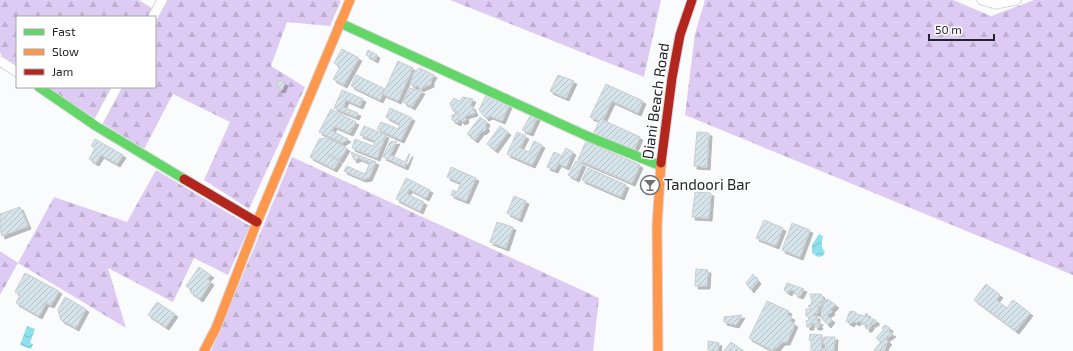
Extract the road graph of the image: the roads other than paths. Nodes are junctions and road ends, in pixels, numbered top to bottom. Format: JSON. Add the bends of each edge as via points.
{"nodes":[{"id":1,"x":162,"y":0,"type":"edge"},
{"id":2,"x":350,"y":0,"type":"edge"},
{"id":3,"x":692,"y":0,"type":"edge"},
{"id":4,"x":982,"y":0,"type":"edge"},
{"id":5,"x":1016,"y":0,"type":"edge"},
{"id":6,"x":154,"y":16,"type":"edge"},
{"id":7,"x":340,"y":23,"type":"junction"},
{"id":8,"x":0,"y":60,"type":"edge"},
{"id":9,"x":16,"y":71,"type":"edge"},
{"id":10,"x":40,"y":88,"type":"edge"},
{"id":11,"x":116,"y":88,"type":"edge"},
{"id":12,"x":96,"y":126,"type":"junction"},
{"id":13,"x":661,"y":166,"type":"junction"},
{"id":14,"x":257,"y":222,"type":"junction"},
{"id":15,"x":204,"y":351,"type":"edge"},
{"id":16,"x":658,"y":351,"type":"edge"}],
"edges":[{"from":1,"to":6,"type":"street"},
{"from":2,"to":7,"type":"street"},
{"from":3,"to":13,"type":"street","name":"Diani Beach Road","via":[[680,35]]},
{"from":4,"to":5,"type":"street","via":[[996,4]]},
{"from":7,"to":13,"type":"street","via":[[587,136]]},
{"from":7,"to":14,"type":"street"},
{"from":8,"to":9,"type":"street"},
{"from":10,"to":12,"type":"street"},
{"from":11,"to":12,"type":"street"},
{"from":12,"to":14,"type":"street"},
{"from":13,"to":16,"type":"street","name":"Diani Beach Road","via":[[657,226]]},
{"from":14,"to":15,"type":"street","via":[[216,328]]}]}
